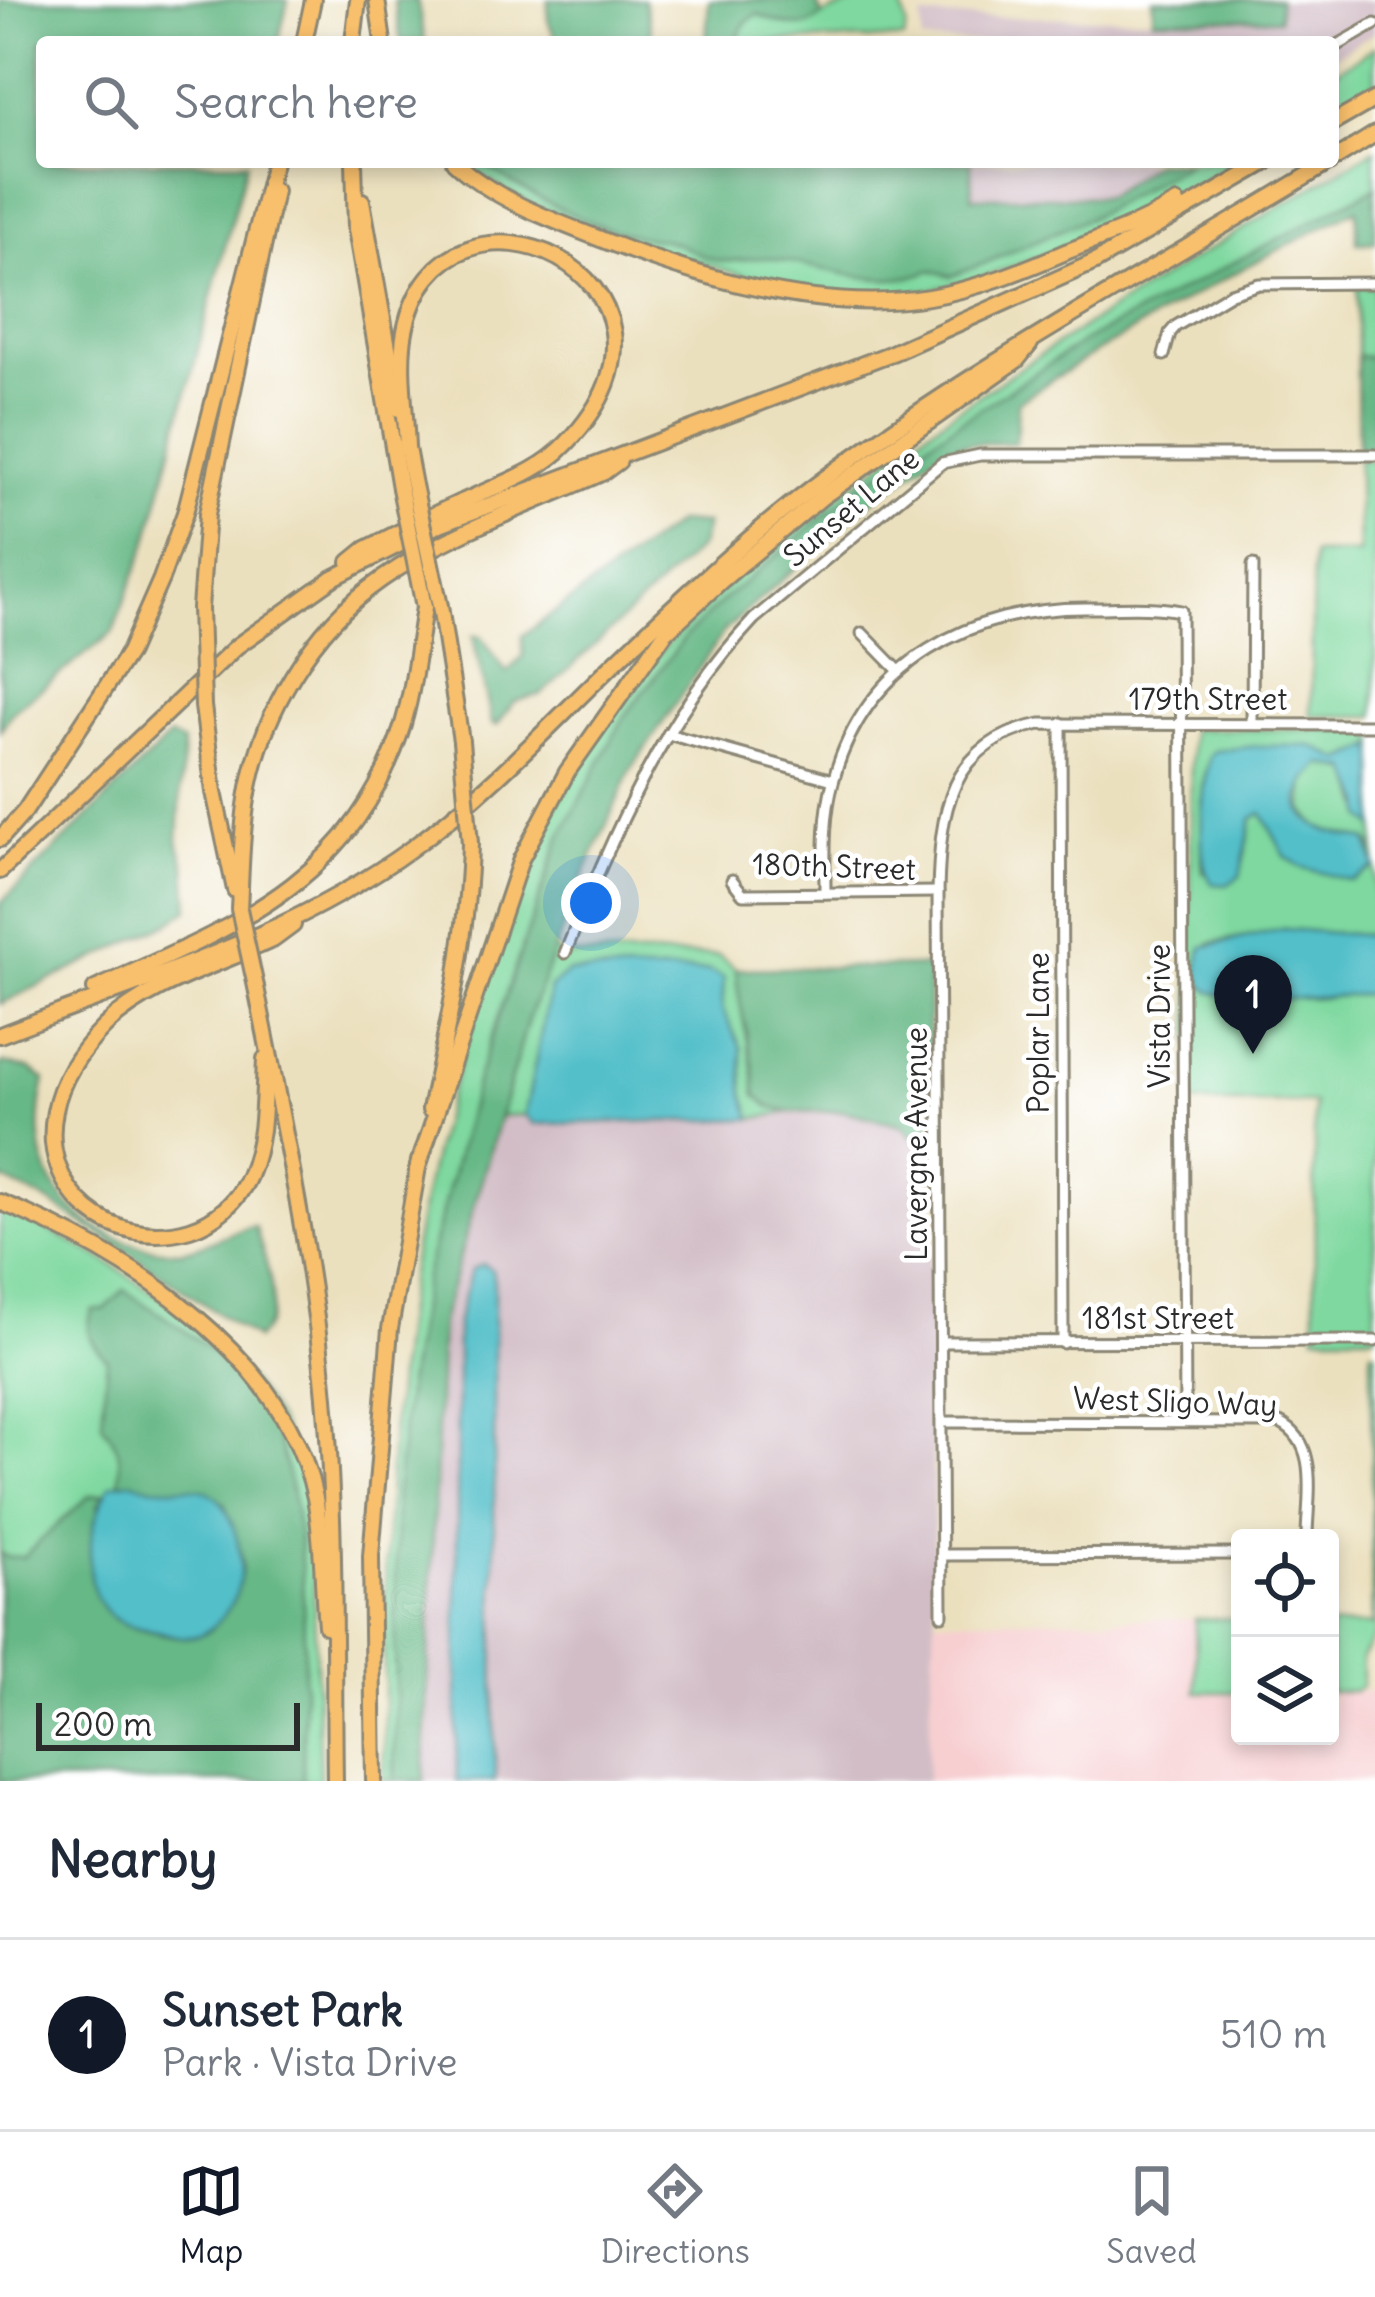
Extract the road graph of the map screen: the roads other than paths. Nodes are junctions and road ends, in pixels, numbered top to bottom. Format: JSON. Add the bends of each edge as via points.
{"nodes":[{"id":1,"x":313,"y":0,"type":"edge"},
{"id":2,"x":358,"y":0,"type":"edge"},
{"id":3,"x":377,"y":0,"type":"edge"},
{"id":4,"x":1375,"y":24,"type":"edge"},
{"id":5,"x":305,"y":36,"type":"edge"},
{"id":6,"x":354,"y":36,"type":"edge"},
{"id":7,"x":382,"y":36,"type":"edge"},
{"id":8,"x":1339,"y":45,"type":"edge"},
{"id":9,"x":1375,"y":99,"type":"edge"},
{"id":10,"x":1339,"y":120,"type":"edge"},
{"id":11,"x":1375,"y":134,"type":"edge"},
{"id":12,"x":1339,"y":156,"type":"edge"},
{"id":13,"x":275,"y":168,"type":"edge"},
{"id":14,"x":276,"y":168,"type":"edge"},
{"id":15,"x":355,"y":168,"type":"edge"},
{"id":16,"x":356,"y":168,"type":"edge"},
{"id":17,"x":463,"y":168,"type":"edge"},
{"id":18,"x":1245,"y":168,"type":"edge"},
{"id":19,"x":1256,"y":168,"type":"edge"},
{"id":20,"x":1319,"y":168,"type":"edge"},
{"id":21,"x":1375,"y":284,"type":"edge"},
{"id":22,"x":1037,"y":335,"type":"junction"},
{"id":23,"x":1164,"y":355,"type":"dead end"},
{"id":24,"x":638,"y":448,"type":"junction"},
{"id":25,"x":407,"y":449,"type":"junction"},
{"id":26,"x":1375,"y":454,"type":"edge"},
{"id":27,"x":407,"y":486,"type":"junction"},
{"id":28,"x":1253,"y":566,"type":"dead end"},
{"id":29,"x":333,"y":578,"type":"junction"},
{"id":30,"x":432,"y":606,"type":"junction"},
{"id":31,"x":862,"y":633,"type":"dead end"},
{"id":32,"x":899,"y":671,"type":"junction"},
{"id":33,"x":1061,"y":723,"type":"junction"},
{"id":34,"x":1182,"y":723,"type":"junction"},
{"id":35,"x":1041,"y":724,"type":"joint"},
{"id":36,"x":1252,"y":724,"type":"junction"},
{"id":37,"x":1375,"y":725,"type":"edge"},
{"id":38,"x":668,"y":734,"type":"junction"},
{"id":39,"x":833,"y":780,"type":"junction"},
{"id":40,"x":0,"y":839,"type":"edge"},
{"id":41,"x":236,"y":865,"type":"junction"},
{"id":42,"x":0,"y":871,"type":"edge"},
{"id":43,"x":732,"y":880,"type":"dead end"},
{"id":44,"x":938,"y":892,"type":"junction"},
{"id":45,"x":825,"y":893,"type":"junction"},
{"id":46,"x":322,"y":904,"type":"junction"},
{"id":47,"x":565,"y":953,"type":"dead end"},
{"id":48,"x":44,"y":1018,"type":"junction"},
{"id":49,"x":0,"y":1034,"type":"edge"},
{"id":50,"x":266,"y":1036,"type":"junction"},
{"id":51,"x":417,"y":1170,"type":"junction"},
{"id":52,"x":0,"y":1202,"type":"edge"},
{"id":53,"x":1375,"y":1341,"type":"edge"},
{"id":54,"x":942,"y":1342,"type":"junction"},
{"id":55,"x":1063,"y":1342,"type":"junction"},
{"id":56,"x":1184,"y":1342,"type":"junction"},
{"id":57,"x":1184,"y":1421,"type":"junction"},
{"id":58,"x":942,"y":1422,"type":"junction"},
{"id":59,"x":1307,"y":1529,"type":"edge"},
{"id":60,"x":1231,"y":1554,"type":"edge"},
{"id":61,"x":942,"y":1555,"type":"junction"},
{"id":62,"x":942,"y":1615,"type":"dead end"},
{"id":63,"x":334,"y":1733,"type":"junction"},
{"id":64,"x":335,"y":1781,"type":"edge"},
{"id":65,"x":374,"y":1781,"type":"edge"}],
"edges":[{"from":1,"to":5,"type":"highway"},
{"from":2,"to":6,"type":"highway"},
{"from":3,"to":7,"type":"highway"},
{"from":4,"to":8,"type":"street"},
{"from":9,"to":10,"type":"highway"},
{"from":11,"to":12,"type":"highway"},
{"from":13,"to":40,"type":"highway","via":[[161,579],[118,669]]},
{"from":14,"to":41,"type":"highway","bridge":true,"via":[[207,514],[200,608],[214,792]]},
{"from":15,"to":27,"type":"highway","via":[[356,229]]},
{"from":16,"to":25,"type":"highway"},
{"from":17,"to":18,"type":"highway","via":[[512,201],[663,261],[766,288],[878,301],[934,296],[1030,266],[1161,213]]},
{"from":19,"to":24,"type":"highway","via":[[1075,271],[892,353]]},
{"from":20,"to":22,"type":"highway"},
{"from":21,"to":23,"type":"street","via":[[1258,284],[1231,293],[1176,326]]},
{"from":22,"to":46,"type":"highway","via":[[779,513],[500,776],[410,849]]},
{"from":22,"to":51,"type":"highway","via":[[1017,360],[788,524],[665,633],[567,772],[521,859]]},
{"from":24,"to":29,"type":"highway","via":[[440,524]]},
{"from":24,"to":41,"type":"highway","via":[[604,472],[402,566],[341,615],[270,719]]},
{"from":25,"to":27,"type":"highway"},
{"from":25,"to":29,"type":"highway","via":[[406,328],[433,276],[473,249],[505,242],[540,248],[583,274],[606,311],[613,349],[585,423],[538,467],[366,549]]},
{"from":26,"to":38,"type":"street","name":"Sunset Lane","via":[[951,459],[754,620]]},
{"from":27,"to":30,"type":"highway","bridge":true},
{"from":28,"to":36,"type":"street"},
{"from":29,"to":42,"type":"highway","via":[[237,646]]},
{"from":30,"to":48,"type":"highway","via":[[394,748],[374,792],[312,872],[258,912]]},
{"from":30,"to":51,"type":"highway","bridge":true,"via":[[461,741],[469,897]]},
{"from":31,"to":32,"type":"street"},
{"from":32,"to":34,"type":"street","name":"Vista Drive","via":[[945,639],[1006,615],[1181,611]]},
{"from":32,"to":39,"type":"street","via":[[865,714]]},
{"from":33,"to":34,"type":"street","name":"179th Street"},
{"from":33,"to":35,"type":"street","name":"179th Street"},
{"from":33,"to":55,"type":"street","name":"Poplar Lane"},
{"from":34,"to":36,"type":"street","name":"179th Street"},
{"from":34,"to":56,"type":"street","name":"Vista Drive"},
{"from":35,"to":44,"type":"street","name":"Lavergne Avenue","via":[[998,740],[962,773],[941,824]]},
{"from":36,"to":37,"type":"street","name":"179th Street"},
{"from":38,"to":39,"type":"street"},
{"from":38,"to":47,"type":"street","name":"Sunset Lane","via":[[624,809]]},
{"from":39,"to":45,"type":"street"},
{"from":41,"to":50,"type":"highway","bridge":true},
{"from":43,"to":45,"type":"street","name":"180th Street","via":[[743,894]]},
{"from":44,"to":45,"type":"street","name":"180th Street"},
{"from":44,"to":54,"type":"street","name":"Lavergne Avenue"},
{"from":46,"to":48,"type":"highway"},
{"from":46,"to":50,"type":"highway","via":[[274,939],[138,1001],[84,1049],[53,1127],[58,1166],[82,1207],[111,1226],[159,1235],[198,1226],[230,1204],[258,1147]]},
{"from":48,"to":49,"type":"highway"},
{"from":50,"to":63,"type":"highway","via":[[322,1362]]},
{"from":51,"to":65,"type":"highway","via":[[390,1329],[371,1556]]},
{"from":52,"to":63,"type":"highway","via":[[154,1287],[212,1332],[274,1398],[315,1498]]},
{"from":53,"to":56,"type":"street","name":"181st Street"},
{"from":54,"to":55,"type":"street","name":"181st Street"},
{"from":54,"to":58,"type":"street","name":"Lavergne Avenue"},
{"from":55,"to":56,"type":"street","name":"181st Street"},
{"from":56,"to":57,"type":"street","name":"Vista Drive"},
{"from":57,"to":58,"type":"street","name":"West Sligo Way"},
{"from":57,"to":59,"type":"street","name":"West Sligo Way","via":[[1273,1422],[1294,1432],[1307,1454]]},
{"from":58,"to":61,"type":"street","name":"Lavergne Avenue"},
{"from":60,"to":61,"type":"street"},
{"from":61,"to":62,"type":"street","name":"Lavergne Avenue"},
{"from":63,"to":64,"type":"highway"}]}
